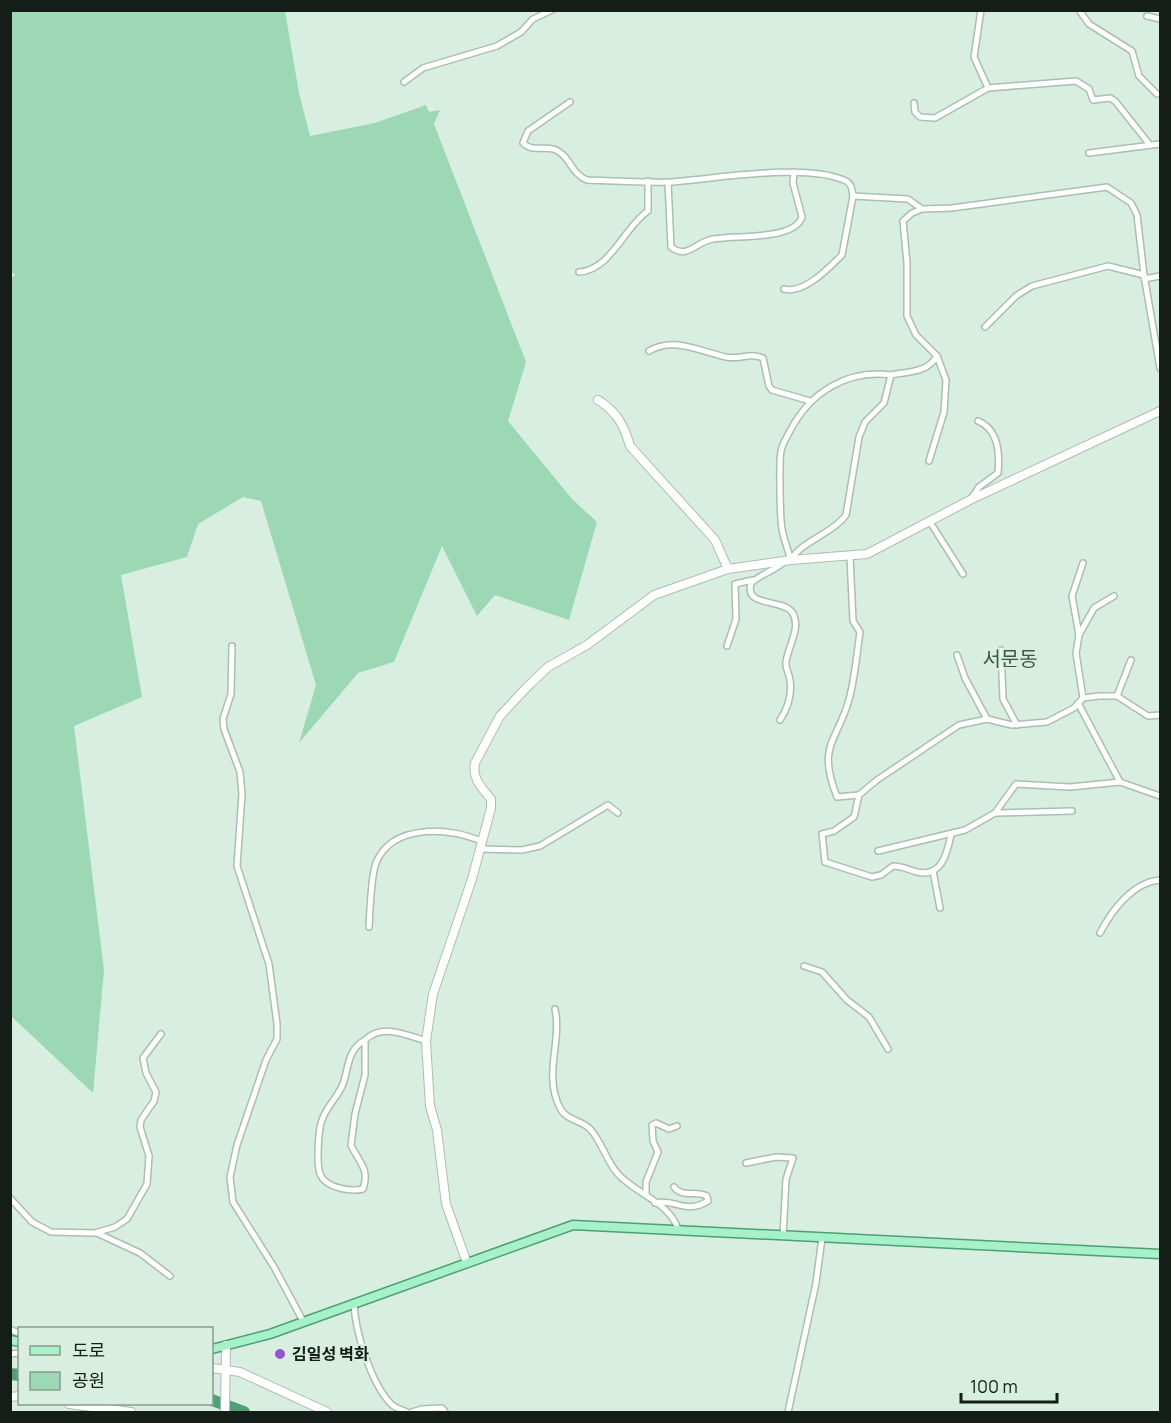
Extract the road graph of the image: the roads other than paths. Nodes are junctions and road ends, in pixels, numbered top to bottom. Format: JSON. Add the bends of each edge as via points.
{"nodes":[{"id":1,"x":552,"y":10,"type":"edge"},
{"id":2,"x":981,"y":10,"type":"edge"},
{"id":3,"x":1079,"y":10,"type":"edge"},
{"id":4,"x":1147,"y":16,"type":"dead end"},
{"id":5,"x":1161,"y":19,"type":"edge"},
{"id":6,"x":404,"y":82,"type":"dead end"},
{"id":7,"x":988,"y":88,"type":"junction"},
{"id":8,"x":1157,"y":94,"type":"dead end"},
{"id":9,"x":570,"y":102,"type":"dead end"},
{"id":10,"x":914,"y":103,"type":"dead end"},
{"id":11,"x":1161,"y":144,"type":"edge"},
{"id":12,"x":1150,"y":145,"type":"junction"},
{"id":13,"x":1089,"y":153,"type":"dead end"},
{"id":14,"x":794,"y":172,"type":"junction"},
{"id":15,"x":648,"y":182,"type":"junction"},
{"id":16,"x":668,"y":182,"type":"junction"},
{"id":17,"x":853,"y":196,"type":"junction"},
{"id":18,"x":922,"y":209,"type":"junction"},
{"id":19,"x":579,"y":272,"type":"dead end"},
{"id":20,"x":1161,"y":276,"type":"edge"},
{"id":21,"x":1144,"y":277,"type":"junction"},
{"id":22,"x":784,"y":289,"type":"dead end"},
{"id":23,"x":985,"y":327,"type":"dead end"},
{"id":24,"x":649,"y":351,"type":"dead end"},
{"id":25,"x":937,"y":356,"type":"junction"},
{"id":26,"x":1161,"y":368,"type":"edge"},
{"id":27,"x":891,"y":375,"type":"junction"},
{"id":28,"x":598,"y":400,"type":"dead end"},
{"id":29,"x":810,"y":401,"type":"junction"},
{"id":30,"x":1161,"y":411,"type":"edge"},
{"id":31,"x":978,"y":421,"type":"dead end"},
{"id":32,"x":929,"y":461,"type":"dead end"},
{"id":33,"x":970,"y":500,"type":"junction"},
{"id":34,"x":930,"y":522,"type":"junction"},
{"id":35,"x":850,"y":557,"type":"junction"},
{"id":36,"x":788,"y":560,"type":"junction"},
{"id":37,"x":1083,"y":563,"type":"dead end"},
{"id":38,"x":728,"y":569,"type":"junction"},
{"id":39,"x":963,"y":574,"type":"dead end"},
{"id":40,"x":753,"y":580,"type":"junction"},
{"id":41,"x":1114,"y":596,"type":"dead end"},
{"id":42,"x":1078,"y":635,"type":"junction"},
{"id":43,"x":232,"y":646,"type":"dead end"},
{"id":44,"x":727,"y":646,"type":"dead end"},
{"id":45,"x":1001,"y":650,"type":"dead end"},
{"id":46,"x":957,"y":655,"type":"dead end"},
{"id":47,"x":1131,"y":660,"type":"dead end"},
{"id":48,"x":1117,"y":696,"type":"junction"},
{"id":49,"x":1083,"y":698,"type":"junction"},
{"id":50,"x":1078,"y":703,"type":"junction"},
{"id":51,"x":1161,"y":715,"type":"edge"},
{"id":52,"x":987,"y":719,"type":"junction"},
{"id":53,"x":780,"y":720,"type":"dead end"},
{"id":54,"x":1017,"y":725,"type":"junction"},
{"id":55,"x":1120,"y":782,"type":"junction"},
{"id":56,"x":860,"y":795,"type":"junction"},
{"id":57,"x":1161,"y":796,"type":"edge"},
{"id":58,"x":1072,"y":811,"type":"dead end"},
{"id":59,"x":618,"y":813,"type":"dead end"},
{"id":60,"x":995,"y":813,"type":"junction"},
{"id":61,"x":951,"y":835,"type":"junction"},
{"id":62,"x":482,"y":846,"type":"junction"},
{"id":63,"x":878,"y":851,"type":"dead end"},
{"id":64,"x":933,"y":872,"type":"junction"},
{"id":65,"x":1161,"y":880,"type":"edge"},
{"id":66,"x":940,"y":908,"type":"dead end"},
{"id":67,"x":369,"y":927,"type":"dead end"},
{"id":68,"x":1100,"y":933,"type":"dead end"},
{"id":69,"x":804,"y":966,"type":"dead end"},
{"id":70,"x":555,"y":1009,"type":"dead end"},
{"id":71,"x":161,"y":1034,"type":"dead end"},
{"id":72,"x":365,"y":1040,"type":"junction"},
{"id":73,"x":426,"y":1041,"type":"junction"},
{"id":74,"x":888,"y":1049,"type":"dead end"},
{"id":75,"x":677,"y":1126,"type":"dead end"},
{"id":76,"x":746,"y":1163,"type":"dead end"},
{"id":77,"x":674,"y":1187,"type":"dead end"},
{"id":78,"x":646,"y":1194,"type":"junction"},
{"id":79,"x":10,"y":1198,"type":"edge"},
{"id":80,"x":655,"y":1203,"type":"junction"},
{"id":81,"x":678,"y":1229,"type":"junction"},
{"id":82,"x":95,"y":1233,"type":"junction"},
{"id":83,"x":783,"y":1236,"type":"junction"},
{"id":84,"x":822,"y":1238,"type":"junction"},
{"id":85,"x":1161,"y":1254,"type":"edge"},
{"id":86,"x":467,"y":1263,"type":"junction"},
{"id":87,"x":170,"y":1276,"type":"dead end"},
{"id":88,"x":354,"y":1301,"type":"junction"},
{"id":89,"x":303,"y":1321,"type":"junction"},
{"id":90,"x":225,"y":1346,"type":"junction"},
{"id":91,"x":213,"y":1349,"type":"edge"},
{"id":92,"x":213,"y":1368,"type":"edge"},
{"id":93,"x":225,"y":1369,"type":"junction"},
{"id":94,"x":76,"y":1405,"type":"edge"},
{"id":95,"x":130,"y":1413,"type":"edge"},
{"id":96,"x":225,"y":1413,"type":"edge"},
{"id":97,"x":327,"y":1413,"type":"edge"},
{"id":98,"x":407,"y":1413,"type":"edge"},
{"id":99,"x":412,"y":1413,"type":"edge"},
{"id":100,"x":445,"y":1413,"type":"edge"},
{"id":101,"x":788,"y":1413,"type":"edge"}],
"edges":[{"from":1,"to":6,"type":"street","via":[[532,18],[521,32],[497,46],[423,69]]},
{"from":2,"to":7,"type":"street","via":[[974,57]]},
{"from":3,"to":8,"type":"street","via":[[1089,24],[1132,51],[1139,76]]},
{"from":4,"to":5,"type":"street"},
{"from":7,"to":10,"type":"street","via":[[935,118],[920,117]]},
{"from":7,"to":12,"type":"street","via":[[1076,81],[1089,89],[1093,100],[1115,101]]},
{"from":9,"to":15,"type":"street","via":[[528,131],[524,138],[526,147],[555,149],[578,177],[587,180]]},
{"from":11,"to":12,"type":"street"},
{"from":12,"to":13,"type":"street"},
{"from":14,"to":16,"type":"street"},
{"from":14,"to":16,"type":"street","via":[[802,217],[796,225],[770,235],[710,240],[683,252],[671,247]]},
{"from":14,"to":17,"type":"street","via":[[847,181]]},
{"from":15,"to":16,"type":"street"},
{"from":15,"to":19,"type":"street","via":[[648,211],[621,237],[611,254],[596,266]]},
{"from":17,"to":18,"type":"street","via":[[908,200]]},
{"from":17,"to":22,"type":"street","via":[[842,255],[803,286],[791,291]]},
{"from":18,"to":21,"type":"street","via":[[1107,187],[1131,203],[1137,215]]},
{"from":18,"to":25,"type":"street","via":[[903,222],[907,316],[916,335]]},
{"from":20,"to":21,"type":"street"},
{"from":21,"to":23,"type":"street","via":[[1108,266],[1032,286]]},
{"from":21,"to":26,"type":"street"},
{"from":24,"to":29,"type":"street","via":[[667,345],[693,346],[728,358],[756,355],[763,358],[772,390]]},
{"from":25,"to":27,"type":"street","via":[[932,365],[922,370]]},
{"from":25,"to":32,"type":"street","via":[[947,393]]},
{"from":27,"to":29,"type":"street","via":[[865,375],[838,383]]},
{"from":27,"to":36,"type":"street","via":[[884,403],[865,422],[859,437],[846,515]]},
{"from":28,"to":38,"type":"street","via":[[613,410],[630,446],[715,540]]},
{"from":29,"to":36,"type":"street","via":[[781,451],[781,528]]},
{"from":30,"to":33,"type":"street"},
{"from":31,"to":33,"type":"street","via":[[990,427],[999,467],[998,473]]},
{"from":33,"to":34,"type":"street"},
{"from":34,"to":35,"type":"street","via":[[879,549]]},
{"from":34,"to":39,"type":"street"},
{"from":35,"to":36,"type":"street"},
{"from":35,"to":56,"type":"street","via":[[853,621],[860,632],[849,697],[827,754],[828,772],[837,797]]},
{"from":36,"to":38,"type":"street"},
{"from":36,"to":40,"type":"street"},
{"from":37,"to":42,"type":"street","via":[[1072,596]]},
{"from":38,"to":62,"type":"street","via":[[654,595],[587,645],[549,667],[510,704],[473,773],[491,799]]},
{"from":40,"to":44,"type":"street","via":[[735,584],[736,619]]},
{"from":40,"to":53,"type":"street","via":[[751,594],[755,598],[789,608],[794,617],[795,632],[786,663],[789,700]]},
{"from":41,"to":42,"type":"street","via":[[1094,608]]},
{"from":42,"to":49,"type":"street","via":[[1076,653]]},
{"from":43,"to":89,"type":"street","via":[[231,694],[223,719],[240,772],[237,866],[270,964],[277,1039],[244,1119],[230,1190],[233,1202]]},
{"from":45,"to":54,"type":"street","via":[[1004,699]]},
{"from":46,"to":52,"type":"street"},
{"from":47,"to":48,"type":"street"},
{"from":48,"to":49,"type":"street"},
{"from":48,"to":51,"type":"street","via":[[1148,716]]},
{"from":49,"to":50,"type":"street"},
{"from":50,"to":54,"type":"street","via":[[1057,718]]},
{"from":50,"to":55,"type":"street"},
{"from":52,"to":54,"type":"street"},
{"from":52,"to":56,"type":"street","via":[[947,731]]},
{"from":55,"to":57,"type":"street"},
{"from":55,"to":60,"type":"street","via":[[1070,788],[1016,784]]},
{"from":56,"to":64,"type":"street","via":[[854,817],[822,834],[825,862],[872,877],[893,866]]},
{"from":58,"to":60,"type":"street"},
{"from":59,"to":62,"type":"street","via":[[608,805],[540,846],[522,850]]},
{"from":60,"to":61,"type":"street"},
{"from":61,"to":63,"type":"street"},
{"from":61,"to":64,"type":"street","via":[[946,855]]},
{"from":62,"to":67,"type":"street","via":[[472,837],[451,834],[409,833],[399,837],[376,863]]},
{"from":62,"to":73,"type":"street","via":[[433,994]]},
{"from":64,"to":66,"type":"street"},
{"from":65,"to":68,"type":"street","via":[[1150,881],[1131,893],[1111,912]]},
{"from":69,"to":74,"type":"street","via":[[822,972],[869,1017]]},
{"from":70,"to":78,"type":"street","via":[[557,1034],[551,1075],[560,1108],[574,1122],[588,1128],[619,1175]]},
{"from":71,"to":82,"type":"street","via":[[143,1058],[156,1092],[140,1127],[149,1156],[147,1184],[127,1219]]},
{"from":72,"to":72,"type":"street","via":[[365,1075],[351,1145],[367,1174],[363,1189],[355,1191],[328,1184],[319,1174],[319,1132],[322,1119],[343,1085],[348,1060],[358,1043]]},
{"from":72,"to":73,"type":"street","via":[[370,1034],[387,1030]]},
{"from":73,"to":86,"type":"street","via":[[430,1106],[437,1130],[446,1204]]},
{"from":75,"to":78,"type":"street","via":[[669,1129],[652,1125],[658,1152],[646,1182]]},
{"from":76,"to":83,"type":"street","via":[[792,1158],[786,1179]]},
{"from":77,"to":80,"type":"street","via":[[681,1193],[701,1193],[708,1201],[684,1208],[662,1201]]},
{"from":78,"to":80,"type":"street"},
{"from":79,"to":82,"type":"street","via":[[43,1229]]},
{"from":80,"to":81,"type":"street","via":[[671,1216]]},
{"from":81,"to":83,"type":"main road"},
{"from":81,"to":86,"type":"main road","via":[[573,1225]]},
{"from":82,"to":87,"type":"street","via":[[140,1253]]},
{"from":83,"to":84,"type":"main road"},
{"from":84,"to":85,"type":"main road"},
{"from":84,"to":101,"type":"street"},
{"from":86,"to":88,"type":"main road"},
{"from":88,"to":89,"type":"main road"},
{"from":88,"to":98,"type":"street","via":[[360,1336],[375,1376],[393,1406]]},
{"from":89,"to":90,"type":"main road"},
{"from":90,"to":91,"type":"main road"},
{"from":90,"to":93,"type":"street"},
{"from":92,"to":93,"type":"street"},
{"from":93,"to":96,"type":"street"},
{"from":93,"to":97,"type":"street","via":[[270,1384]]},
{"from":94,"to":95,"type":"street"},
{"from":99,"to":100,"type":"street","via":[[433,1407],[442,1408]]}]}
